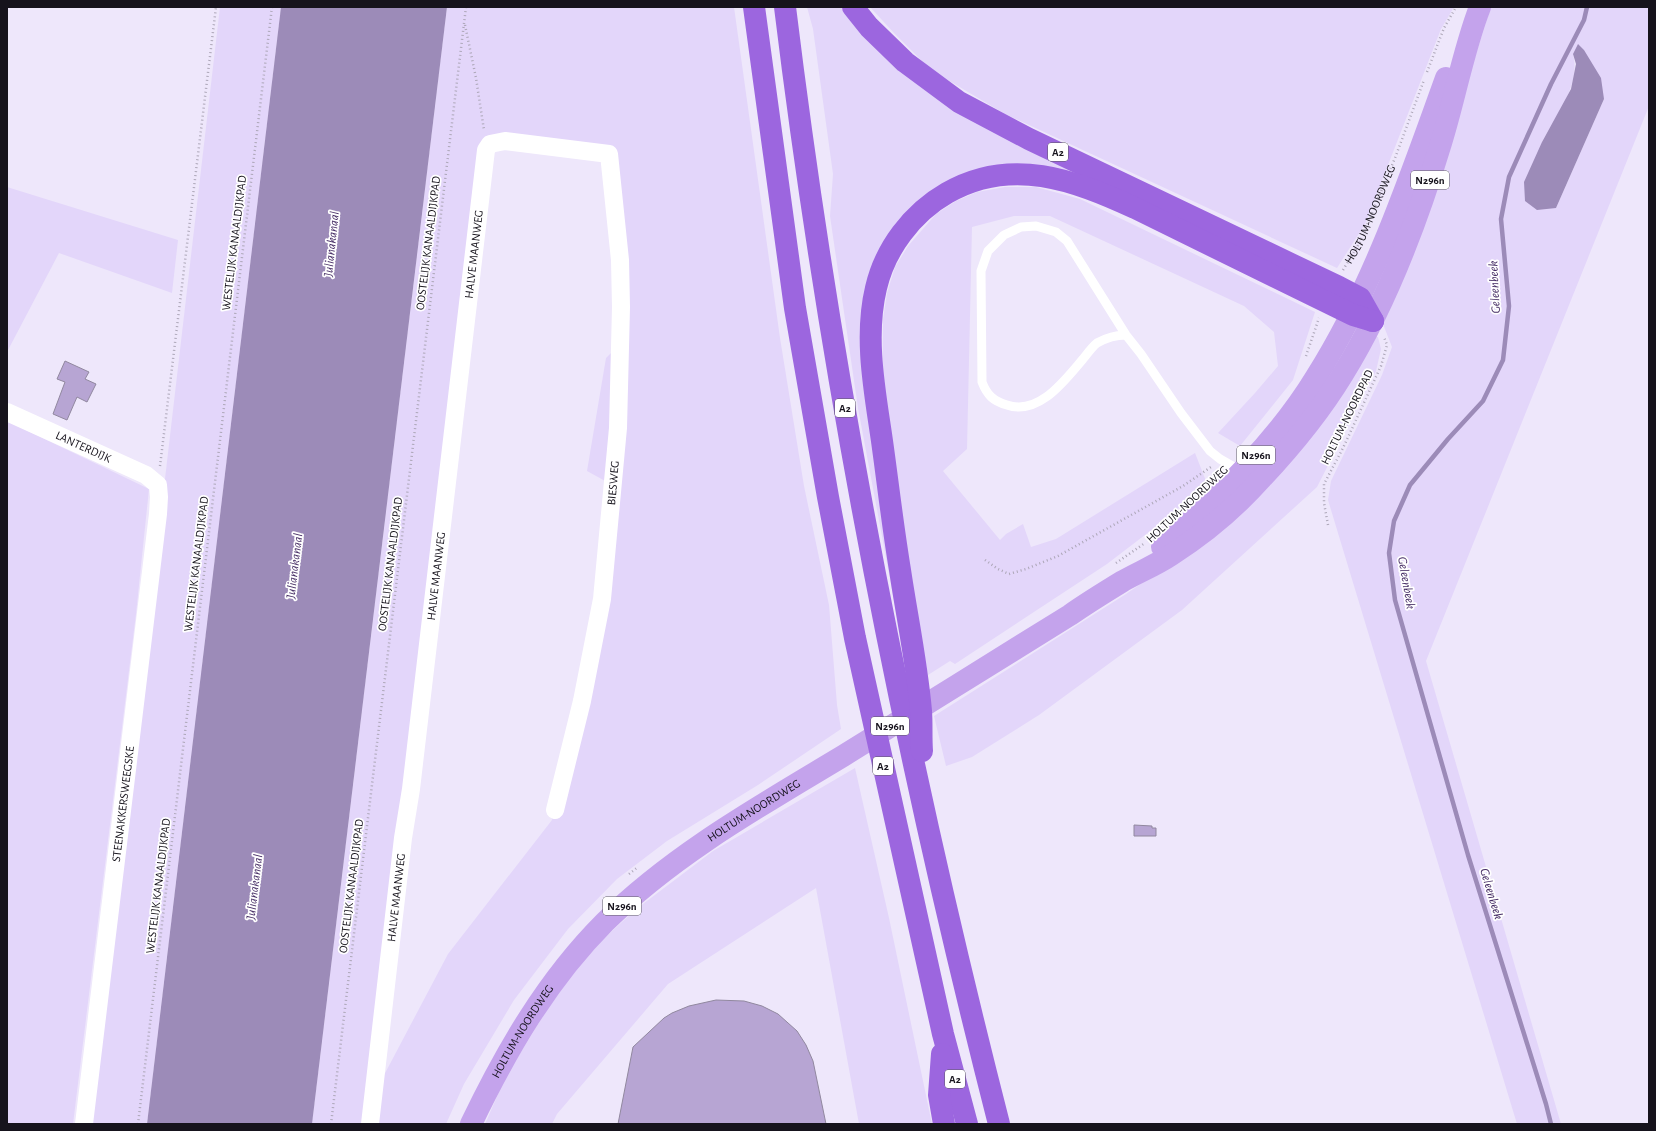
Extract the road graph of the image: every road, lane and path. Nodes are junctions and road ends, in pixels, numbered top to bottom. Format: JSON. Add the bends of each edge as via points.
{"nodes":[{"id":1,"x":216,"y":7,"type":"edge"},
{"id":2,"x":272,"y":7,"type":"edge"},
{"id":3,"x":466,"y":7,"type":"edge"},
{"id":4,"x":754,"y":7,"type":"edge"},
{"id":5,"x":784,"y":7,"type":"edge"},
{"id":6,"x":853,"y":7,"type":"edge"},
{"id":7,"x":1456,"y":7,"type":"edge"},
{"id":8,"x":1480,"y":7,"type":"edge"},
{"id":9,"x":464,"y":23,"type":"junction"},
{"id":10,"x":490,"y":144,"type":"junction"},
{"id":11,"x":1331,"y":293,"type":"junction"},
{"id":12,"x":1362,"y":311,"type":"junction"},
{"id":13,"x":1126,"y":335,"type":"junction"},
{"id":14,"x":1304,"y":363,"type":"dead end"},
{"id":15,"x":7,"y":412,"type":"edge"},
{"id":16,"x":1220,"y":459,"type":"junction"},
{"id":17,"x":1251,"y":476,"type":"junction"},
{"id":18,"x":158,"y":485,"type":"junction"},
{"id":19,"x":1328,"y":525,"type":"dead end"},
{"id":20,"x":1149,"y":540,"type":"dead end"},
{"id":21,"x":985,"y":560,"type":"dead end"},
{"id":22,"x":1114,"y":575,"type":"junction"},
{"id":23,"x":923,"y":806,"type":"junction"},
{"id":24,"x":555,"y":810,"type":"dead end"},
{"id":25,"x":943,"y":1034,"type":"junction"},
{"id":26,"x":84,"y":1124,"type":"edge"},
{"id":27,"x":138,"y":1124,"type":"edge"},
{"id":28,"x":331,"y":1124,"type":"edge"},
{"id":29,"x":370,"y":1124,"type":"edge"},
{"id":30,"x":471,"y":1124,"type":"edge"},
{"id":31,"x":944,"y":1124,"type":"edge"},
{"id":32,"x":967,"y":1124,"type":"edge"},
{"id":33,"x":1000,"y":1124,"type":"edge"}],
"edges":[{"from":1,"to":18,"type":"path"},
{"from":2,"to":27,"type":"path","name":"WESTELIJK KANAALDIJKPAD"},
{"from":3,"to":9,"type":"path","name":"OOSTELIJK KANAALDIJKPAD"},
{"from":4,"to":25,"type":"highway","number":"A2","via":[[795,308],[828,497],[855,638]]},
{"from":5,"to":23,"type":"highway","number":"A2","via":[[827,308],[886,627]]},
{"from":6,"to":11,"type":"highway","number":"A2","via":[[869,27],[905,62],[958,102]]},
{"from":7,"to":11,"type":"path","name":"HOLTUM-NOORDWEG","via":[[1444,28],[1360,242]]},
{"from":8,"to":12,"type":"main road","name":"HOLTUM-NOORDWEG","number":"N296n","via":[[1470,33],[1443,139],[1421,206]]},
{"from":9,"to":10,"type":"path","via":[[484,130]]},
{"from":9,"to":28,"type":"path","name":"OOSTELIJK KANAALDIJKPAD"},
{"from":10,"to":24,"type":"street","name":"BIESWEG","via":[[505,141],[606,152],[609,154],[611,167],[620,260],[618,428],[602,599],[582,701]]},
{"from":10,"to":29,"type":"street","name":"HALVE MAANWEG","via":[[485,157]]},
{"from":11,"to":12,"type":"highway","number":"A2"},
{"from":11,"to":14,"type":"path","name":"HOLTUM-NOORDWEG","via":[[1312,334]]},
{"from":11,"to":23,"type":"highway","number":"A2","via":[[1108,195],[1064,180],[1038,175],[998,175],[966,184],[928,206],[900,235],[886,258],[876,287],[871,335],[878,414],[920,711]]},
{"from":12,"to":17,"type":"main road","name":"HOLTUM-NOORDWEG","number":"N296n","via":[[1343,374],[1308,425]]},
{"from":12,"to":19,"type":"path","name":"HOLTUM-NOORDPAD","via":[[1380,329],[1387,345],[1381,366],[1324,484]]},
{"from":13,"to":13,"type":"lane","via":[[1115,335],[1096,344],[1046,398],[1030,405],[1012,407],[996,402],[987,394],[982,382],[981,271],[988,251],[1004,235],[1021,227],[1036,226],[1056,232],[1067,241]]},
{"from":13,"to":16,"type":"lane","via":[[1181,413],[1210,451]]},
{"from":15,"to":18,"type":"street","name":"LANTERDIJK","via":[[146,475]]},
{"from":16,"to":17,"type":"lane"},
{"from":16,"to":21,"type":"path","via":[[1183,486],[1058,556],[1008,574]]},
{"from":17,"to":22,"type":"main road","name":"HOLTUM-NOORDWEG","number":"N296n","via":[[1212,526],[1172,555]]},
{"from":18,"to":26,"type":"street","name":"STEENAKKERSWEEGSKE","via":[[158,514]]},
{"from":20,"to":22,"type":"path","name":"HOLTUM-NOORDWEG"},
{"from":22,"to":30,"type":"main road","name":"HOLTUM-NOORDWEG","number":"N296n","via":[[938,697],[753,810],[651,881],[604,923],[563,970],[505,1056]]},
{"from":23,"to":33,"type":"highway","number":"A2","via":[[949,924]]},
{"from":25,"to":31,"type":"highway","number":"A2","via":[[939,1095]]},
{"from":25,"to":32,"type":"highway","number":"A2"}]}
